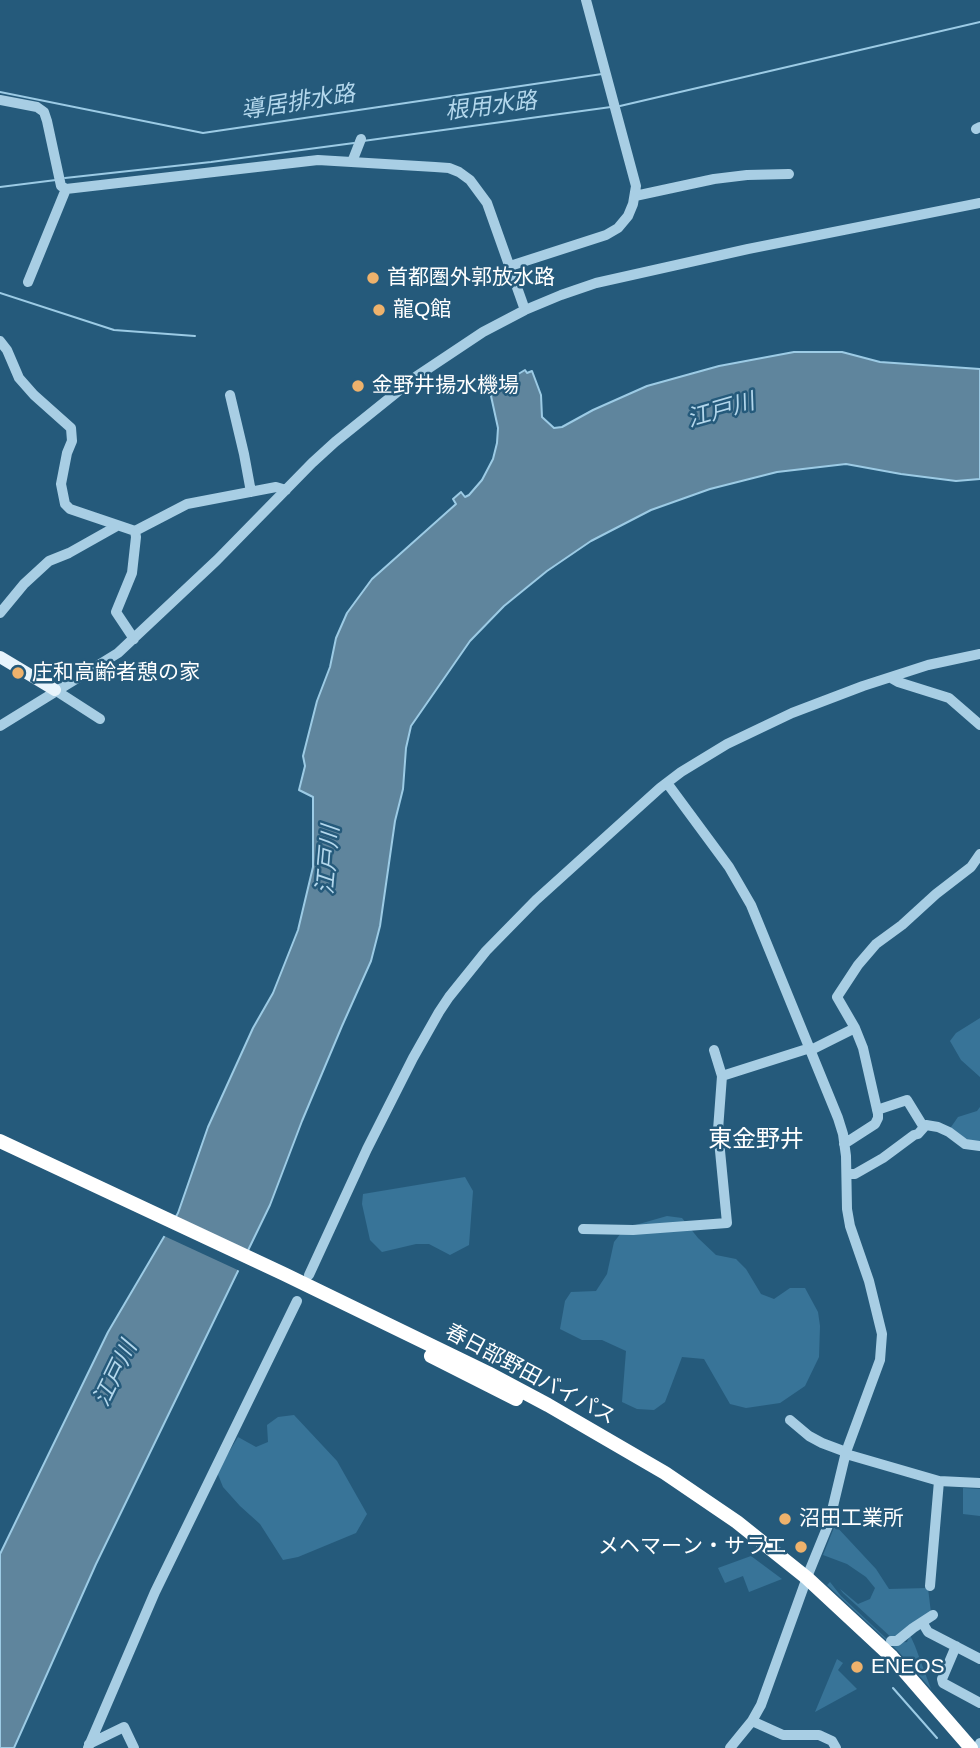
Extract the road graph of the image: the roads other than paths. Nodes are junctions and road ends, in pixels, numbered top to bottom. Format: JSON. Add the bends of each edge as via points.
{"nodes":[{"id":1,"x":586,"y":0,"type":"edge"},
{"id":2,"x":0,"y":100,"type":"edge"},
{"id":3,"x":361,"y":139,"type":"dead end"},
{"id":4,"x":352,"y":162,"type":"junction"},
{"id":5,"x":789,"y":174,"type":"dead end"},
{"id":6,"x":66,"y":189,"type":"junction"},
{"id":7,"x":635,"y":191,"type":"junction"},
{"id":8,"x":980,"y":203,"type":"edge"},
{"id":9,"x":510,"y":266,"type":"junction"},
{"id":10,"x":29,"y":282,"type":"dead end"},
{"id":11,"x":526,"y":310,"type":"junction"},
{"id":12,"x":0,"y":341,"type":"edge"},
{"id":13,"x":230,"y":395,"type":"dead end"},
{"id":14,"x":286,"y":490,"type":"junction"},
{"id":15,"x":251,"y":492,"type":"junction"},
{"id":16,"x":117,"y":526,"type":"junction"},
{"id":17,"x":135,"y":531,"type":"junction"},
{"id":18,"x":0,"y":613,"type":"edge"},
{"id":19,"x":134,"y":639,"type":"junction"},
{"id":20,"x":980,"y":654,"type":"edge"},
{"id":21,"x":0,"y":657,"type":"edge"},
{"id":22,"x":891,"y":678,"type":"junction"},
{"id":23,"x":55,"y":690,"type":"junction"},
{"id":24,"x":100,"y":719,"type":"dead end"},
{"id":25,"x":980,"y":725,"type":"edge"},
{"id":26,"x":0,"y":726,"type":"edge"},
{"id":27,"x":667,"y":783,"type":"junction"},
{"id":28,"x":980,"y":854,"type":"edge"},
{"id":29,"x":855,"y":1028,"type":"junction"},
{"id":30,"x":714,"y":1049,"type":"dead end"},
{"id":31,"x":810,"y":1049,"type":"junction"},
{"id":32,"x":722,"y":1076,"type":"junction"},
{"id":33,"x":877,"y":1110,"type":"junction"},
{"id":34,"x":923,"y":1126,"type":"junction"},
{"id":35,"x":0,"y":1142,"type":"edge"},
{"id":36,"x":844,"y":1144,"type":"junction"},
{"id":37,"x":980,"y":1146,"type":"edge"},
{"id":38,"x":0,"y":1152,"type":"edge"},
{"id":39,"x":846,"y":1174,"type":"junction"},
{"id":40,"x":583,"y":1229,"type":"dead end"},
{"id":41,"x":309,"y":1275,"type":"dead end"},
{"id":42,"x":282,"y":1278,"type":"junction"},
{"id":43,"x":297,"y":1301,"type":"dead end"},
{"id":44,"x":790,"y":1420,"type":"dead end"},
{"id":45,"x":846,"y":1453,"type":"junction"},
{"id":46,"x":939,"y":1481,"type":"junction"},
{"id":47,"x":980,"y":1483,"type":"edge"},
{"id":48,"x":806,"y":1582,"type":"junction"},
{"id":49,"x":929,"y":1586,"type":"dead end"},
{"id":50,"x":933,"y":1615,"type":"dead end"},
{"id":51,"x":922,"y":1622,"type":"junction"},
{"id":52,"x":891,"y":1641,"type":"dead end"},
{"id":53,"x":956,"y":1646,"type":"junction"},
{"id":54,"x":980,"y":1659,"type":"edge"},
{"id":55,"x":980,"y":1703,"type":"edge"},
{"id":56,"x":752,"y":1721,"type":"junction"},
{"id":57,"x":980,"y":1743,"type":"edge"},
{"id":58,"x":89,"y":1746,"type":"edge"},
{"id":59,"x":134,"y":1748,"type":"edge"},
{"id":60,"x":730,"y":1748,"type":"edge"},
{"id":61,"x":836,"y":1748,"type":"edge"},
{"id":62,"x":959,"y":1748,"type":"edge"},
{"id":63,"x":971,"y":1748,"type":"edge"},
{"id":64,"x":978,"y":1748,"type":"edge"}],
"edges":[{"from":1,"to":7,"type":"street"},
{"from":2,"to":6,"type":"street","via":[[44,112],[61,186]]},
{"from":3,"to":4,"type":"street"},
{"from":4,"to":6,"type":"street","via":[[318,160]]},
{"from":4,"to":9,"type":"street","via":[[459,172],[487,203]]},
{"from":5,"to":7,"type":"street","via":[[747,174]]},
{"from":6,"to":10,"type":"street"},
{"from":7,"to":9,"type":"street","via":[[628,216],[618,228]]},
{"from":8,"to":11,"type":"street","via":[[657,268],[596,283]]},
{"from":9,"to":11,"type":"street"},
{"from":11,"to":14,"type":"street","via":[[483,332],[418,376],[335,442]]},
{"from":12,"to":16,"type":"street","via":[[19,377],[71,428],[61,484],[65,504]]},
{"from":13,"to":15,"type":"street"},
{"from":14,"to":15,"type":"street","via":[[276,487]]},
{"from":14,"to":19,"type":"street"},
{"from":15,"to":17,"type":"street","via":[[187,504]]},
{"from":16,"to":17,"type":"street"},
{"from":16,"to":18,"type":"street","via":[[49,561]]},
{"from":17,"to":19,"type":"street","via":[[132,573],[116,612]]},
{"from":19,"to":23,"type":"street"},
{"from":20,"to":22,"type":"street"},
{"from":21,"to":23,"type":"main road"},
{"from":22,"to":25,"type":"street","via":[[949,698]]},
{"from":22,"to":27,"type":"street","via":[[741,736]]},
{"from":23,"to":24,"type":"street"},
{"from":23,"to":26,"type":"street"},
{"from":27,"to":31,"type":"street","via":[[745,893]]},
{"from":27,"to":41,"type":"street","via":[[500,935],[449,997],[367,1149]]},
{"from":28,"to":29,"type":"street","via":[[957,880],[876,944],[837,996]]},
{"from":29,"to":31,"type":"street"},
{"from":29,"to":33,"type":"street"},
{"from":30,"to":32,"type":"street"},
{"from":31,"to":32,"type":"street"},
{"from":31,"to":36,"type":"street"},
{"from":32,"to":40,"type":"street","via":[[718,1130],[727,1223]]},
{"from":33,"to":34,"type":"street","via":[[907,1100]]},
{"from":33,"to":36,"type":"street","via":[[875,1124]]},
{"from":34,"to":37,"type":"street","via":[[938,1127],[965,1144]]},
{"from":34,"to":39,"type":"street","via":[[883,1158],[855,1174]]},
{"from":35,"to":42,"type":"highway","name":"春日部野田バイパス"},
{"from":36,"to":39,"type":"street"},
{"from":38,"to":42,"type":"highway","name":"春日部野田バイパス"},
{"from":39,"to":45,"type":"street","via":[[850,1226],[874,1300],[882,1343]]},
{"from":42,"to":48,"type":"highway","name":"春日部野田バイパス","via":[[488,1373],[571,1418],[737,1522]]},
{"from":43,"to":58,"type":"street","via":[[155,1592]]},
{"from":44,"to":45,"type":"street","via":[[809,1436]]},
{"from":45,"to":46,"type":"street"},
{"from":45,"to":48,"type":"street","via":[[832,1513]]},
{"from":46,"to":47,"type":"street"},
{"from":46,"to":49,"type":"street"},
{"from":48,"to":56,"type":"street"},
{"from":48,"to":62,"type":"highway","name":"春日部野田バイパス"},
{"from":48,"to":63,"type":"highway","name":"春日部野田バイパス","via":[[892,1657]]},
{"from":50,"to":51,"type":"street"},
{"from":51,"to":52,"type":"street"},
{"from":51,"to":53,"type":"street","via":[[929,1632]]},
{"from":53,"to":54,"type":"street"},
{"from":53,"to":55,"type":"street","via":[[943,1683]]},
{"from":56,"to":60,"type":"street"},
{"from":56,"to":61,"type":"street","via":[[783,1735],[819,1735]]},
{"from":57,"to":64,"type":"street"},
{"from":58,"to":59,"type":"street","via":[[124,1727]]}]}
